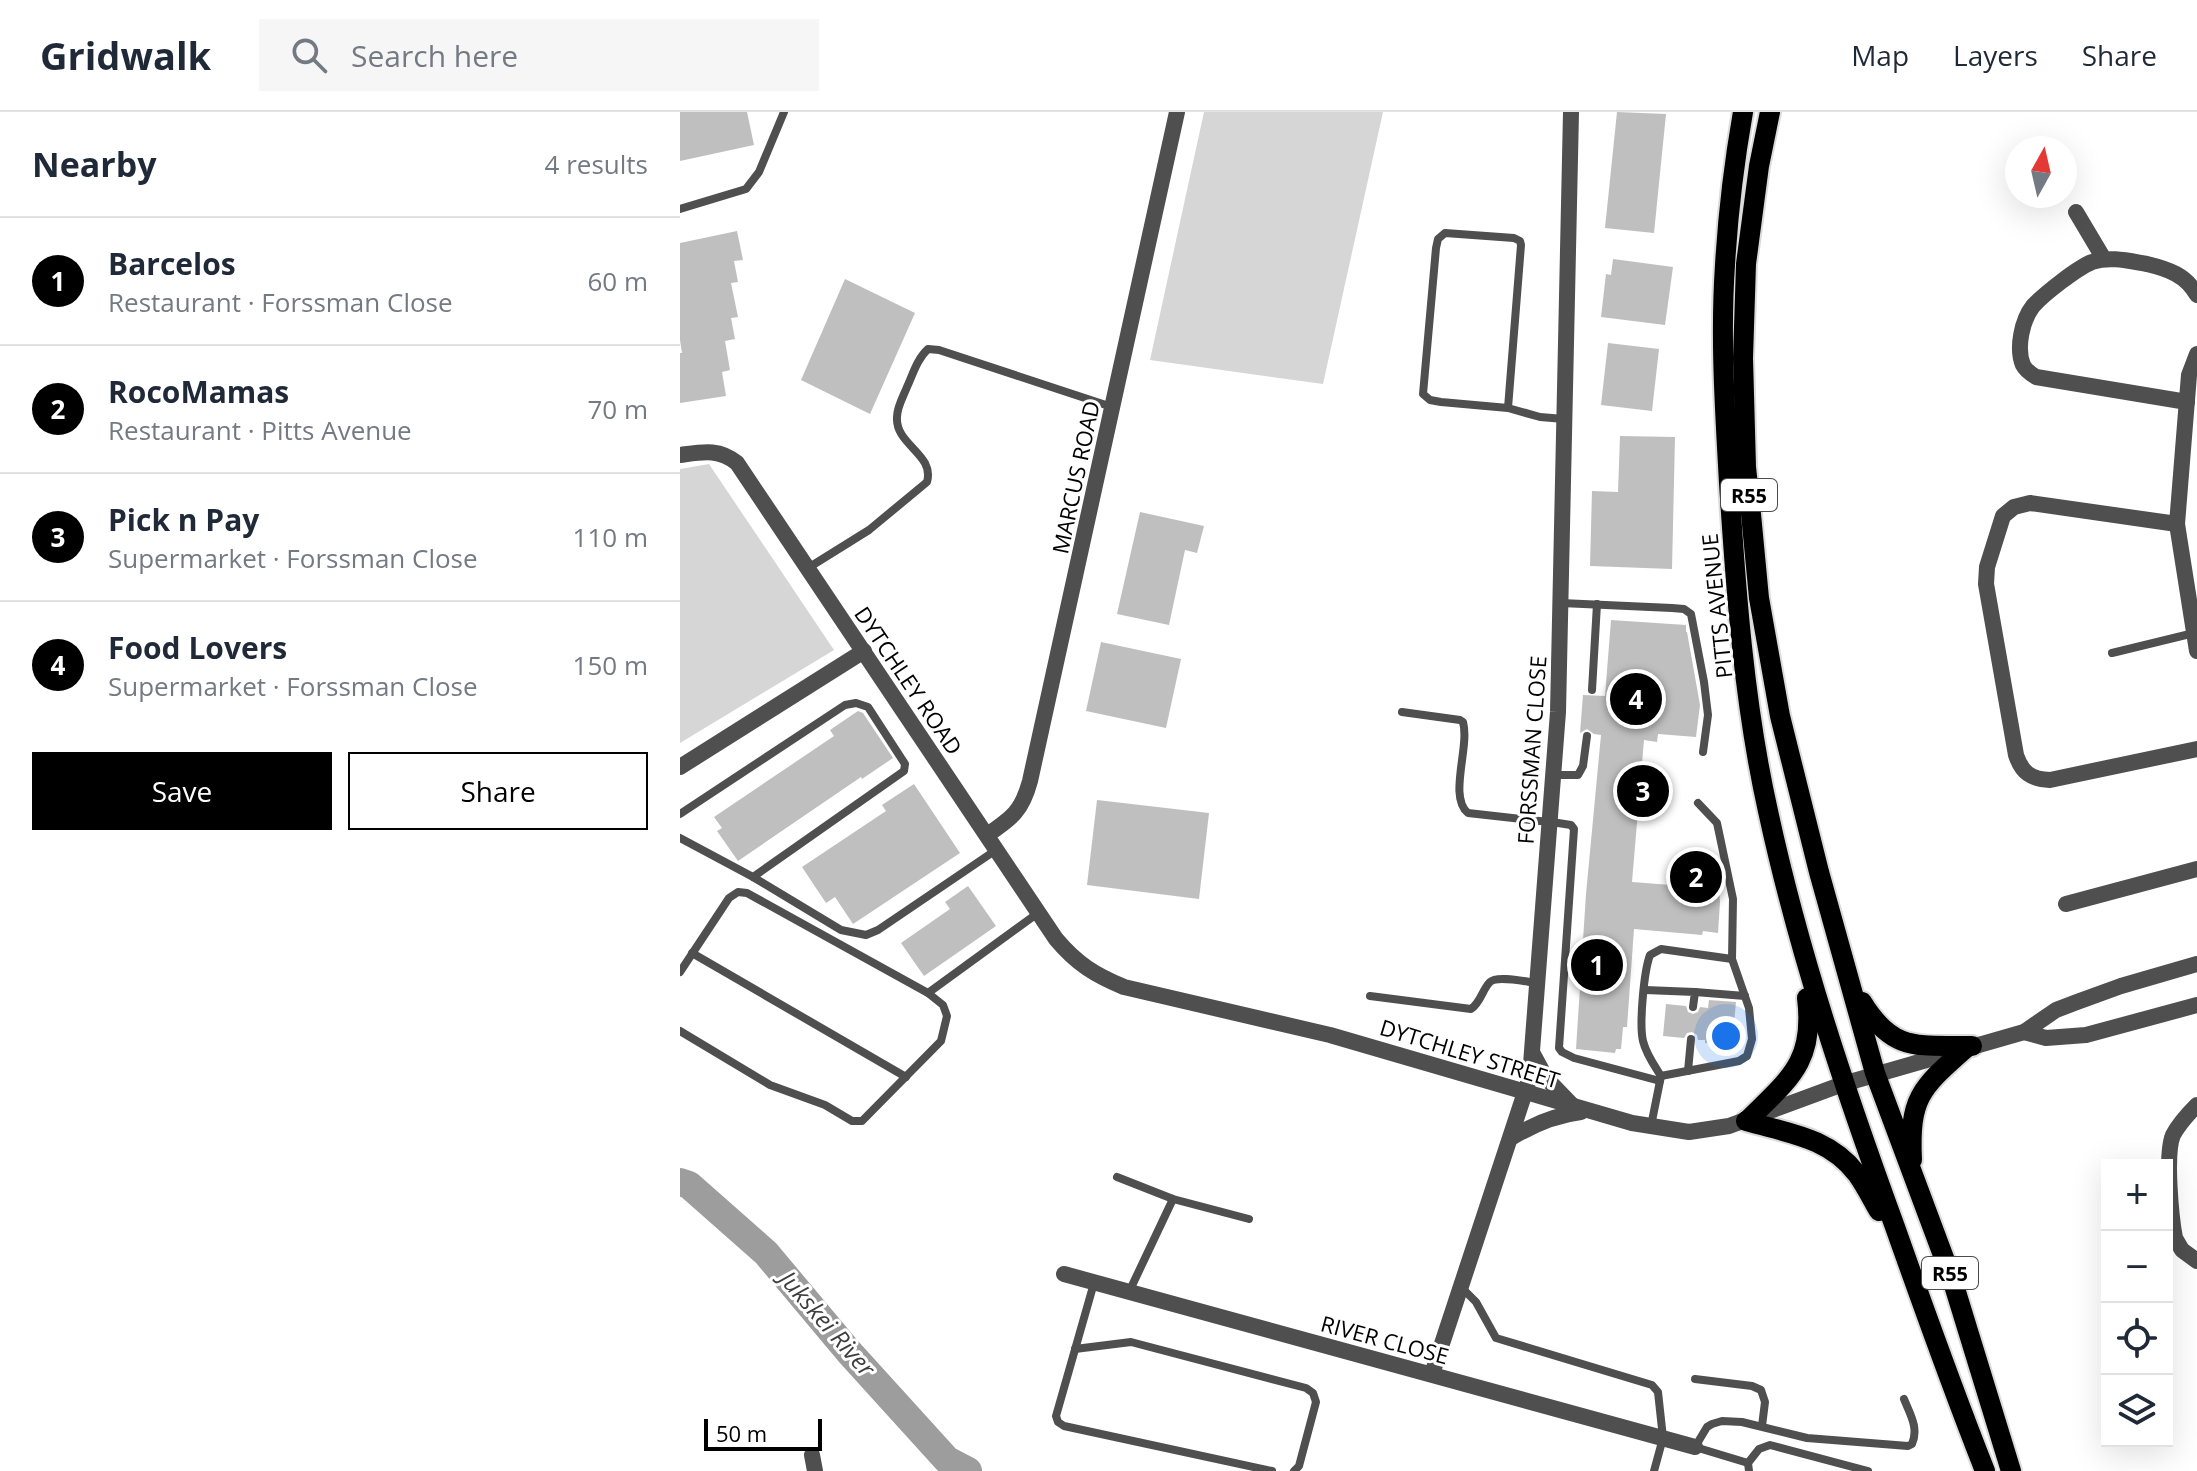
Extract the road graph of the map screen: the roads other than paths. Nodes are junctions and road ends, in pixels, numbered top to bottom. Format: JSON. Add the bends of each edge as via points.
{"nodes":[{"id":1,"x":784,"y":112,"type":"edge"},
{"id":2,"x":1177,"y":112,"type":"edge"},
{"id":3,"x":1571,"y":112,"type":"edge"},
{"id":4,"x":1743,"y":112,"type":"edge"},
{"id":5,"x":1770,"y":112,"type":"edge"},
{"id":6,"x":680,"y":209,"type":"edge"},
{"id":7,"x":2076,"y":212,"type":"dead end"},
{"id":8,"x":2104,"y":259,"type":"junction"},
{"id":9,"x":2197,"y":295,"type":"edge"},
{"id":10,"x":2197,"y":354,"type":"edge"},
{"id":11,"x":2187,"y":402,"type":"junction"},
{"id":12,"x":1112,"y":408,"type":"junction"},
{"id":13,"x":1508,"y":408,"type":"junction"},
{"id":14,"x":1564,"y":419,"type":"junction"},
{"id":15,"x":680,"y":455,"type":"edge"},
{"id":16,"x":2177,"y":524,"type":"junction"},
{"id":17,"x":2180,"y":546,"type":"junction"},
{"id":18,"x":2197,"y":551,"type":"edge"},
{"id":19,"x":808,"y":568,"type":"junction"},
{"id":20,"x":1560,"y":603,"type":"junction"},
{"id":21,"x":1597,"y":604,"type":"junction"},
{"id":22,"x":2194,"y":633,"type":"junction"},
{"id":23,"x":864,"y":651,"type":"junction"},
{"id":24,"x":2197,"y":651,"type":"edge"},
{"id":25,"x":2112,"y":653,"type":"dead end"},
{"id":26,"x":1592,"y":690,"type":"dead end"},
{"id":27,"x":1402,"y":712,"type":"dead end"},
{"id":28,"x":1587,"y":736,"type":"dead end"},
{"id":29,"x":2197,"y":749,"type":"edge"},
{"id":30,"x":1703,"y":752,"type":"dead end"},
{"id":31,"x":680,"y":767,"type":"edge"},
{"id":32,"x":1552,"y":775,"type":"junction"},
{"id":33,"x":1698,"y":803,"type":"dead end"},
{"id":34,"x":680,"y":814,"type":"edge"},
{"id":35,"x":1548,"y":822,"type":"junction"},
{"id":36,"x":680,"y":838,"type":"edge"},
{"id":37,"x":992,"y":842,"type":"junction"},
{"id":38,"x":2197,"y":869,"type":"edge"},
{"id":39,"x":753,"y":877,"type":"junction"},
{"id":40,"x":2066,"y":904,"type":"dead end"},
{"id":41,"x":1039,"y":913,"type":"junction"},
{"id":42,"x":1801,"y":948,"type":"junction"},
{"id":43,"x":692,"y":953,"type":"junction"},
{"id":44,"x":1732,"y":959,"type":"junction"},
{"id":45,"x":2197,"y":964,"type":"edge"},
{"id":46,"x":1084,"y":967,"type":"joint"},
{"id":47,"x":680,"y":972,"type":"edge"},
{"id":48,"x":1849,"y":982,"type":"junction"},
{"id":49,"x":1537,"y":983,"type":"junction"},
{"id":50,"x":1645,"y":990,"type":"junction"},
{"id":51,"x":1695,"y":992,"type":"junction"},
{"id":52,"x":928,"y":993,"type":"junction"},
{"id":53,"x":1370,"y":996,"type":"dead end"},
{"id":54,"x":1745,"y":996,"type":"junction"},
{"id":55,"x":2197,"y":1005,"type":"edge"},
{"id":56,"x":1693,"y":1007,"type":"dead end"},
{"id":57,"x":680,"y":1031,"type":"edge"},
{"id":58,"x":2024,"y":1032,"type":"junction"},
{"id":59,"x":1691,"y":1039,"type":"dead end"},
{"id":60,"x":1969,"y":1047,"type":"junction"},
{"id":61,"x":1533,"y":1052,"type":"junction"},
{"id":62,"x":1688,"y":1071,"type":"junction"},
{"id":63,"x":1875,"y":1073,"type":"junction"},
{"id":64,"x":906,"y":1077,"type":"junction"},
{"id":65,"x":1660,"y":1078,"type":"junction"},
{"id":66,"x":1843,"y":1084,"type":"junction"},
{"id":67,"x":1526,"y":1094,"type":"junction"},
{"id":68,"x":2197,"y":1105,"type":"edge"},
{"id":69,"x":1581,"y":1109,"type":"junction"},
{"id":70,"x":1747,"y":1121,"type":"junction"},
{"id":71,"x":1651,"y":1127,"type":"junction"},
{"id":72,"x":1511,"y":1138,"type":"junction"},
{"id":73,"x":1913,"y":1176,"type":"junction"},
{"id":74,"x":1117,"y":1177,"type":"dead end"},
{"id":75,"x":1173,"y":1199,"type":"junction"},
{"id":76,"x":1249,"y":1219,"type":"dead end"},
{"id":77,"x":1905,"y":1256,"type":"junction"},
{"id":78,"x":2197,"y":1261,"type":"edge"},
{"id":79,"x":1064,"y":1274,"type":"dead end"},
{"id":80,"x":1094,"y":1283,"type":"junction"},
{"id":81,"x":1461,"y":1287,"type":"junction"},
{"id":82,"x":1129,"y":1292,"type":"junction"},
{"id":83,"x":1075,"y":1349,"type":"junction"},
{"id":84,"x":1432,"y":1374,"type":"junction"},
{"id":85,"x":1695,"y":1379,"type":"dead end"},
{"id":86,"x":1904,"y":1399,"type":"dead end"},
{"id":87,"x":1762,"y":1426,"type":"junction"},
{"id":88,"x":1663,"y":1438,"type":"junction"},
{"id":89,"x":1695,"y":1447,"type":"junction"},
{"id":90,"x":1749,"y":1467,"type":"edge"},
{"id":91,"x":1272,"y":1471,"type":"edge"},
{"id":92,"x":1294,"y":1471,"type":"edge"},
{"id":93,"x":1654,"y":1471,"type":"edge"},
{"id":94,"x":1868,"y":1471,"type":"edge"},
{"id":95,"x":1985,"y":1471,"type":"edge"},
{"id":96,"x":2011,"y":1471,"type":"edge"}],
"edges":[{"from":1,"to":6,"type":"lane","via":[[759,172],[746,189]]},
{"from":2,"to":12,"type":"street","name":"MARCUS ROAD"},
{"from":3,"to":14,"type":"street","name":"FORSSMAN CLOSE"},
{"from":4,"to":42,"type":"main road","name":"PITTS AVENUE","number":"R55","via":[[1724,268],[1732,527],[1754,732]]},
{"from":5,"to":48,"type":"main road","name":"PITTS AVENUE","number":"R55","via":[[1746,264],[1746,467],[1759,598],[1780,716]]},
{"from":7,"to":8,"type":"street"},
{"from":8,"to":9,"type":"street","via":[[2174,272]]},
{"from":8,"to":11,"type":"street","via":[[2079,269],[2034,305],[2020,341],[2023,365],[2048,381]]},
{"from":10,"to":11,"type":"street"},
{"from":11,"to":16,"type":"street"},
{"from":12,"to":19,"type":"lane","via":[[928,349],[896,420],[899,433],[926,462],[927,482],[869,530]]},
{"from":12,"to":37,"type":"street","name":"MARCUS ROAD","via":[[1027,791],[1018,812]]},
{"from":13,"to":13,"type":"lane","via":[[1520,241],[1445,233],[1436,248],[1423,394],[1441,402]]},
{"from":13,"to":14,"type":"lane"},
{"from":14,"to":20,"type":"street","name":"FORSSMAN CLOSE"},
{"from":15,"to":19,"type":"street","name":"DYTCHLEY ROAD","via":[[711,451],[737,463]]},
{"from":16,"to":17,"type":"street"},
{"from":16,"to":29,"type":"street","via":[[2022,504],[1998,525],[1987,567],[1987,602],[2016,755],[2027,774],[2050,780]]},
{"from":17,"to":18,"type":"street"},
{"from":17,"to":22,"type":"street"},
{"from":19,"to":23,"type":"street","name":"DYTCHLEY ROAD"},
{"from":20,"to":21,"type":"lane"},
{"from":20,"to":32,"type":"street","name":"FORSSMAN CLOSE"},
{"from":21,"to":26,"type":"lane"},
{"from":21,"to":30,"type":"lane","via":[[1684,609],[1691,614],[1708,715]]},
{"from":22,"to":24,"type":"street"},
{"from":22,"to":25,"type":"lane"},
{"from":23,"to":31,"type":"street"},
{"from":23,"to":37,"type":"street","name":"DYTCHLEY ROAD"},
{"from":27,"to":35,"type":"lane","via":[[1463,722],[1463,811]]},
{"from":28,"to":32,"type":"lane","via":[[1578,775]]},
{"from":32,"to":35,"type":"street","name":"FORSSMAN CLOSE"},
{"from":33,"to":44,"type":"lane","via":[[1719,831],[1734,911]]},
{"from":34,"to":39,"type":"lane","via":[[845,705],[868,707],[905,764],[904,771]]},
{"from":35,"to":49,"type":"street","name":"FORSSMAN CLOSE"},
{"from":35,"to":65,"type":"lane","via":[[1571,825],[1575,836],[1559,1048],[1574,1058]]},
{"from":36,"to":39,"type":"lane"},
{"from":37,"to":39,"type":"lane","via":[[866,935],[841,930]]},
{"from":37,"to":41,"type":"street","name":"DYTCHLEY ROAD"},
{"from":38,"to":40,"type":"street"},
{"from":41,"to":46,"type":"street","name":"DYTCHLEY ROAD"},
{"from":41,"to":52,"type":"lane"},
{"from":42,"to":66,"type":"main road","name":"PITTS AVENUE","number":"R55"},
{"from":42,"to":70,"type":"main road","via":[[1810,1019],[1807,1045],[1790,1078]]},
{"from":43,"to":47,"type":"lane"},
{"from":43,"to":52,"type":"lane","via":[[729,898],[747,893]]},
{"from":43,"to":64,"type":"lane"},
{"from":44,"to":50,"type":"lane","via":[[1661,949],[1648,960]]},
{"from":44,"to":54,"type":"lane"},
{"from":45,"to":58,"type":"street","via":[[2056,1010]]},
{"from":46,"to":67,"type":"street","name":"DYTCHLEY STREET","via":[[1124,987],[1330,1035]]},
{"from":48,"to":60,"type":"main road","via":[[1891,1037]]},
{"from":48,"to":63,"type":"main road","name":"PITTS AVENUE","number":"R55"},
{"from":49,"to":53,"type":"lane","via":[[1497,979],[1471,1009]]},
{"from":49,"to":61,"type":"street","name":"FORSSMAN CLOSE"},
{"from":50,"to":51,"type":"lane"},
{"from":50,"to":65,"type":"lane","via":[[1642,1039]]},
{"from":51,"to":54,"type":"lane"},
{"from":51,"to":56,"type":"lane"},
{"from":52,"to":64,"type":"lane","via":[[943,1005],[945,1029],[941,1041]]},
{"from":54,"to":62,"type":"lane","via":[[1752,1039],[1747,1056]]},
{"from":55,"to":58,"type":"street","via":[[2086,1035],[2046,1038]]},
{"from":57,"to":64,"type":"lane","via":[[770,1085],[852,1121],[862,1121]]},
{"from":58,"to":60,"type":"street","name":"DYTCHLEY STREET"},
{"from":59,"to":62,"type":"lane"},
{"from":60,"to":63,"type":"street","name":"DYTCHLEY STREET"},
{"from":60,"to":73,"type":"main road","via":[[1922,1091],[1916,1106]]},
{"from":61,"to":67,"type":"street","name":"FORSSMAN CLOSE"},
{"from":61,"to":69,"type":"street","via":[[1546,1078]]},
{"from":62,"to":65,"type":"lane"},
{"from":63,"to":66,"type":"street","name":"DYTCHLEY STREET"},
{"from":63,"to":73,"type":"main road","number":"R55"},
{"from":65,"to":71,"type":"lane"},
{"from":66,"to":70,"type":"street","name":"DYTCHLEY STREET"},
{"from":66,"to":77,"type":"main road","number":"R55"},
{"from":67,"to":69,"type":"street","name":"DYTCHLEY STREET"},
{"from":67,"to":72,"type":"street","name":"FORSSMAN CLOSE"},
{"from":68,"to":78,"type":"street","via":[[2169,1150],[2175,1238]]},
{"from":69,"to":71,"type":"street","name":"DYTCHLEY STREET"},
{"from":69,"to":72,"type":"street","via":[[1538,1122]]},
{"from":70,"to":71,"type":"street","name":"DYTCHLEY STREET","via":[[1700,1131]]},
{"from":70,"to":77,"type":"main road","via":[[1833,1149],[1858,1175]]},
{"from":72,"to":81,"type":"street","name":"FORSSMAN CLOSE"},
{"from":73,"to":96,"type":"main road","number":"R55","via":[[1953,1282]]},
{"from":74,"to":75,"type":"lane"},
{"from":75,"to":76,"type":"lane"},
{"from":75,"to":82,"type":"lane"},
{"from":77,"to":95,"type":"main road","number":"R55"},
{"from":79,"to":80,"type":"street","name":"RIVER CLOSE"},
{"from":80,"to":82,"type":"street","name":"RIVER CLOSE"},
{"from":80,"to":83,"type":"lane"},
{"from":81,"to":84,"type":"street","name":"FORSSMAN CLOSE"},
{"from":81,"to":88,"type":"lane","via":[[1496,1338],[1652,1385],[1658,1392]]},
{"from":82,"to":84,"type":"street","name":"RIVER CLOSE"},
{"from":83,"to":91,"type":"lane","via":[[1058,1422]]},
{"from":83,"to":92,"type":"lane","via":[[1131,1342],[1306,1388],[1316,1402]]},
{"from":84,"to":88,"type":"street","name":"RIVER CLOSE"},
{"from":85,"to":87,"type":"lane","via":[[1761,1390]]},
{"from":86,"to":87,"type":"lane","via":[[1915,1434],[1908,1446],[1807,1438]]},
{"from":87,"to":89,"type":"lane","via":[[1716,1422]]},
{"from":88,"to":89,"type":"street","name":"RIVER CLOSE"},
{"from":88,"to":93,"type":"lane"},
{"from":89,"to":90,"type":"lane"},
{"from":90,"to":94,"type":"lane","via":[[1759,1449],[1770,1445]]}]}
